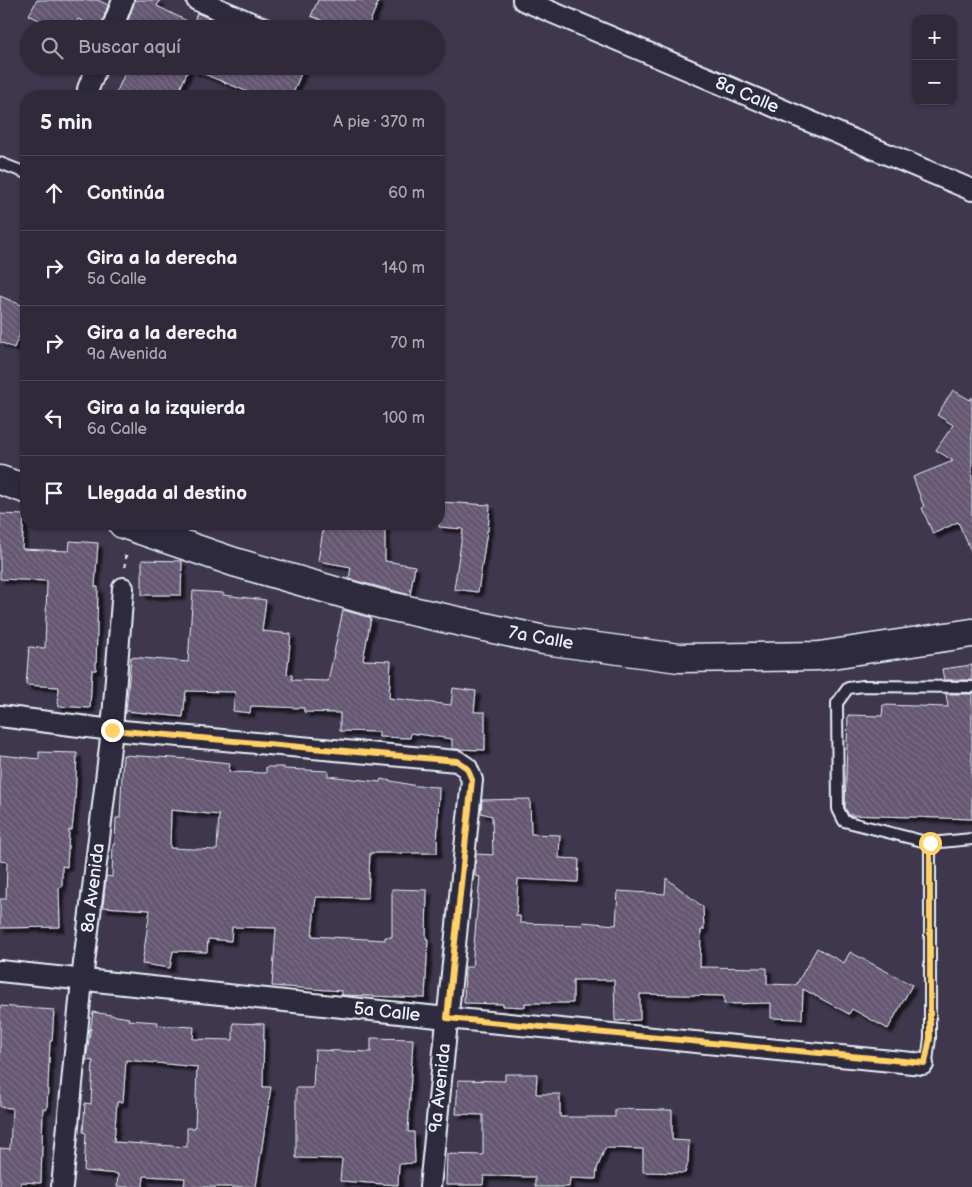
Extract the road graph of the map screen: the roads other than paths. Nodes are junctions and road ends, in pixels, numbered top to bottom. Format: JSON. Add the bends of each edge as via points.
{"nodes":[{"id":1,"x":123,"y":0,"type":"edge"},
{"id":2,"x":196,"y":0,"type":"edge"},
{"id":3,"x":523,"y":0,"type":"edge"},
{"id":4,"x":115,"y":20,"type":"edge"},
{"id":5,"x":244,"y":20,"type":"edge"},
{"id":6,"x":93,"y":75,"type":"edge"},
{"id":7,"x":88,"y":89,"type":"dead end"},
{"id":8,"x":0,"y":163,"type":"edge"},
{"id":9,"x":20,"y":171,"type":"edge"},
{"id":10,"x":972,"y":190,"type":"edge"},
{"id":11,"x":0,"y":480,"type":"edge"},
{"id":12,"x":20,"y":487,"type":"edge"},
{"id":13,"x":142,"y":530,"type":"edge"},
{"id":14,"x":123,"y":588,"type":"road end"},
{"id":15,"x":972,"y":633,"type":"edge"},
{"id":16,"x":972,"y":687,"type":"edge"},
{"id":17,"x":0,"y":716,"type":"edge"},
{"id":18,"x":112,"y":730,"type":"junction"},
{"id":19,"x":972,"y":839,"type":"edge"},
{"id":20,"x":930,"y":843,"type":"junction"},
{"id":21,"x":0,"y":971,"type":"edge"},
{"id":22,"x":82,"y":980,"type":"junction"},
{"id":23,"x":447,"y":1018,"type":"junction"},
{"id":24,"x":923,"y":1064,"type":"joint"},
{"id":25,"x":62,"y":1187,"type":"edge"},
{"id":26,"x":430,"y":1187,"type":"edge"}],
"edges":[{"from":1,"to":4,"type":"street"},
{"from":2,"to":5,"type":"street"},
{"from":3,"to":10,"type":"street","name":"8a Calle"},
{"from":6,"to":7,"type":"street"},
{"from":8,"to":9,"type":"lane"},
{"from":11,"to":12,"type":"street"},
{"from":13,"to":15,"type":"street","name":"7a Calle","via":[[234,562],[380,604],[544,640],[679,658],[819,656]]},
{"from":14,"to":18,"type":"street","name":"8a Avenida"},
{"from":16,"to":20,"type":"lane","via":[[863,686],[848,688],[837,703],[838,809],[844,821]]},
{"from":17,"to":18,"type":"street"},
{"from":18,"to":22,"type":"street","name":"8a Avenida"},
{"from":18,"to":23,"type":"street","name":"9a Avenida","via":[[457,761],[467,768],[472,780]]},
{"from":19,"to":20,"type":"lane"},
{"from":20,"to":24,"type":"lane","via":[[930,1038],[927,1061]]},
{"from":21,"to":22,"type":"street","name":"5a Calle"},
{"from":22,"to":23,"type":"street","name":"5a Calle"},
{"from":22,"to":25,"type":"street","name":"8a Avenida"},
{"from":23,"to":24,"type":"street","name":"5a Calle"},
{"from":23,"to":26,"type":"street","name":"9a Avenida"}]}
